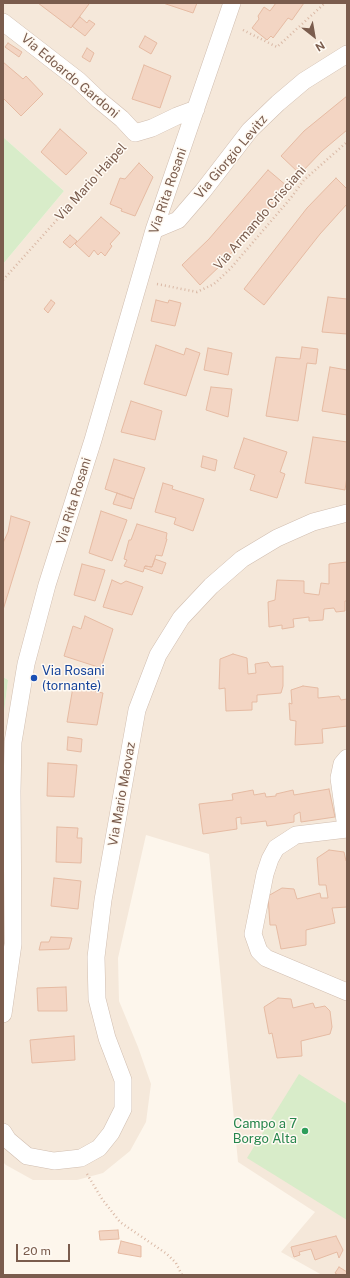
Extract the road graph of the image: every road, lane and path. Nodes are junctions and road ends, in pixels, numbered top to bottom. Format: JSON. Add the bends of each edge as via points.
{"nodes":[{"id":1,"x":232,"y":3,"type":"edge"},
{"id":2,"x":325,"y":3,"type":"edge"},
{"id":3,"x":3,"y":22,"type":"edge"},
{"id":4,"x":243,"y":30,"type":"dead end"},
{"id":5,"x":347,"y":54,"type":"edge"},
{"id":6,"x":196,"y":109,"type":"junction"},
{"id":7,"x":135,"y":133,"type":"junction"},
{"id":8,"x":347,"y":142,"type":"edge"},
{"id":9,"x":154,"y":230,"type":"junction"},
{"id":10,"x":3,"y":280,"type":"edge"},
{"id":11,"x":157,"y":284,"type":"dead end"},
{"id":12,"x":347,"y":513,"type":"edge"},
{"id":13,"x":347,"y":758,"type":"edge"},
{"id":14,"x":346,"y":828,"type":"edge"},
{"id":15,"x":347,"y":992,"type":"edge"},
{"id":16,"x":3,"y":1014,"type":"edge"},
{"id":17,"x":3,"y":1132,"type":"edge"},
{"id":18,"x":81,"y":1158,"type":"junction"},
{"id":19,"x":182,"y":1275,"type":"edge"}],
"edges":[{"from":1,"to":6,"type":"street","name":"Via Rita Rosani"},
{"from":2,"to":4,"type":"path","via":[[277,46]]},
{"from":3,"to":7,"type":"street","name":"Via Edoardo Gardoni","via":[[78,80]]},
{"from":5,"to":9,"type":"street","name":"Via Giorgio Levitz","via":[[304,81],[278,103],[250,130],[178,220]]},
{"from":6,"to":7,"type":"street","name":"Via Mario Haipel"},
{"from":6,"to":9,"type":"street","name":"Via Rita Rosani"},
{"from":7,"to":10,"type":"path","name":"Via Mario Haipel"},
{"from":8,"to":11,"type":"path","name":"Via Armando Crisciani","via":[[304,180],[230,269],[214,284],[197,292]]},
{"from":9,"to":16,"type":"street","name":"Via Rita Rosani","via":[[93,440],[47,585],[26,664],[13,742],[13,944]]},
{"from":12,"to":18,"type":"street","name":"Via Mario Maovaz","via":[[313,522],[277,538],[242,559],[211,586],[182,618],[158,655],[137,710],[96,957],[97,999],[107,1038],[123,1080],[123,1109],[111,1133],[99,1148]]},
{"from":13,"to":14,"type":"street","via":[[342,764],[339,778]]},
{"from":14,"to":15,"type":"street","via":[[296,835],[276,848],[265,874],[253,934],[259,951],[266,958]]},
{"from":17,"to":18,"type":"street","via":[[8,1140],[27,1156],[54,1161]]},
{"from":18,"to":19,"type":"path","via":[[88,1177],[120,1222],[167,1254],[176,1263]]}]}
